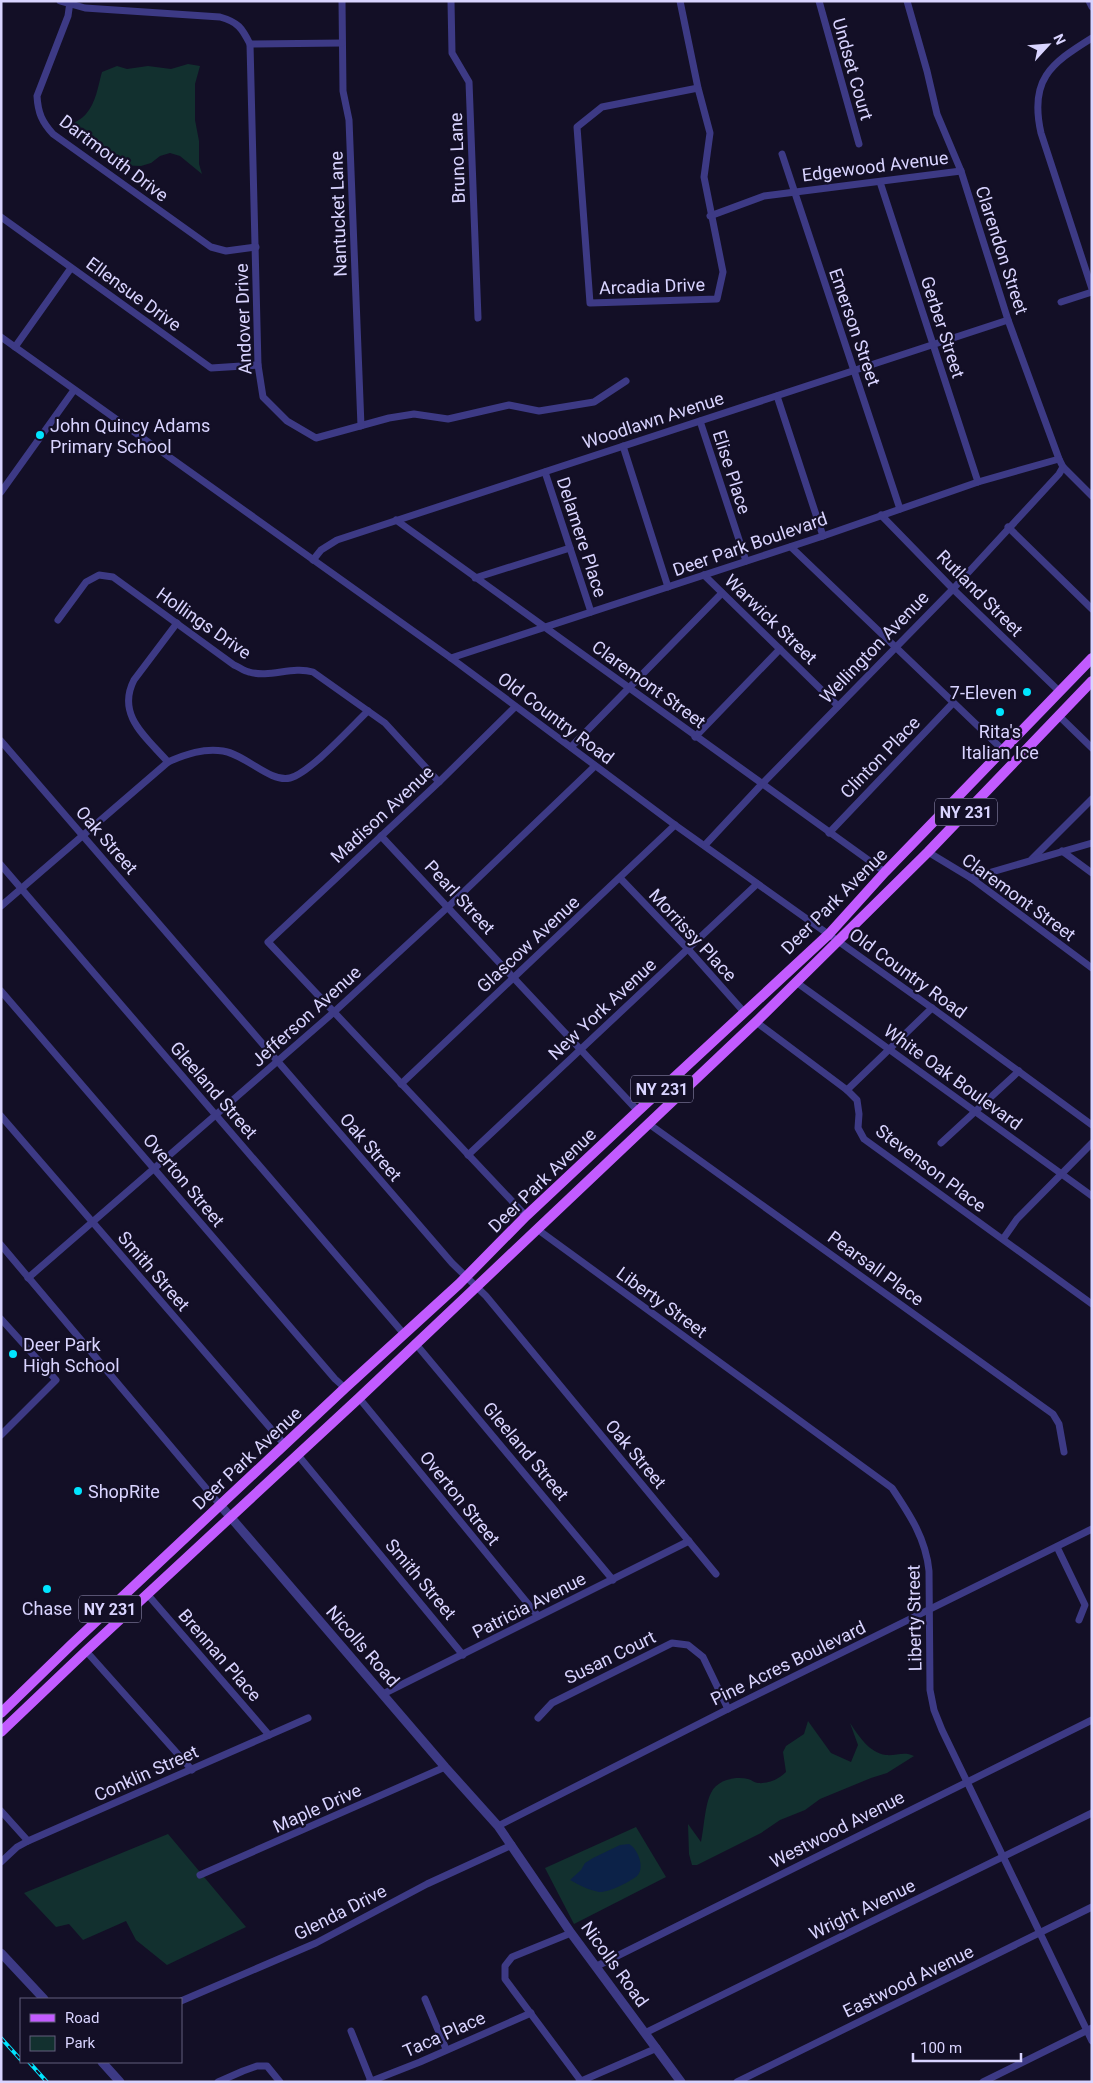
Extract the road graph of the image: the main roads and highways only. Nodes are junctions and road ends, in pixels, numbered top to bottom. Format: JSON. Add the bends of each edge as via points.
{"nodes":[{"id":1,"x":1092,"y":658,"type":"edge"},
{"id":2,"x":1092,"y":681,"type":"edge"},
{"id":3,"x":32,"y":1683,"type":"junction"},
{"id":4,"x":23,"y":1711,"type":"junction"},
{"id":5,"x":1,"y":1713,"type":"edge"},
{"id":6,"x":1,"y":1732,"type":"edge"}],
"edges":[{"from":1,"to":3,"type":"main road","name":"Deer Park Avenue","number":"NY 231","via":[[829,934]]},
{"from":2,"to":4,"type":"main road","name":"Deer Park Avenue","number":"NY 231","via":[[928,852],[756,1022]]},
{"from":3,"to":4,"type":"main road"},
{"from":3,"to":5,"type":"main road","name":"Deer Park Avenue","number":"NY 231"},
{"from":4,"to":6,"type":"main road","name":"Deer Park Avenue","number":"NY 231"}]}
